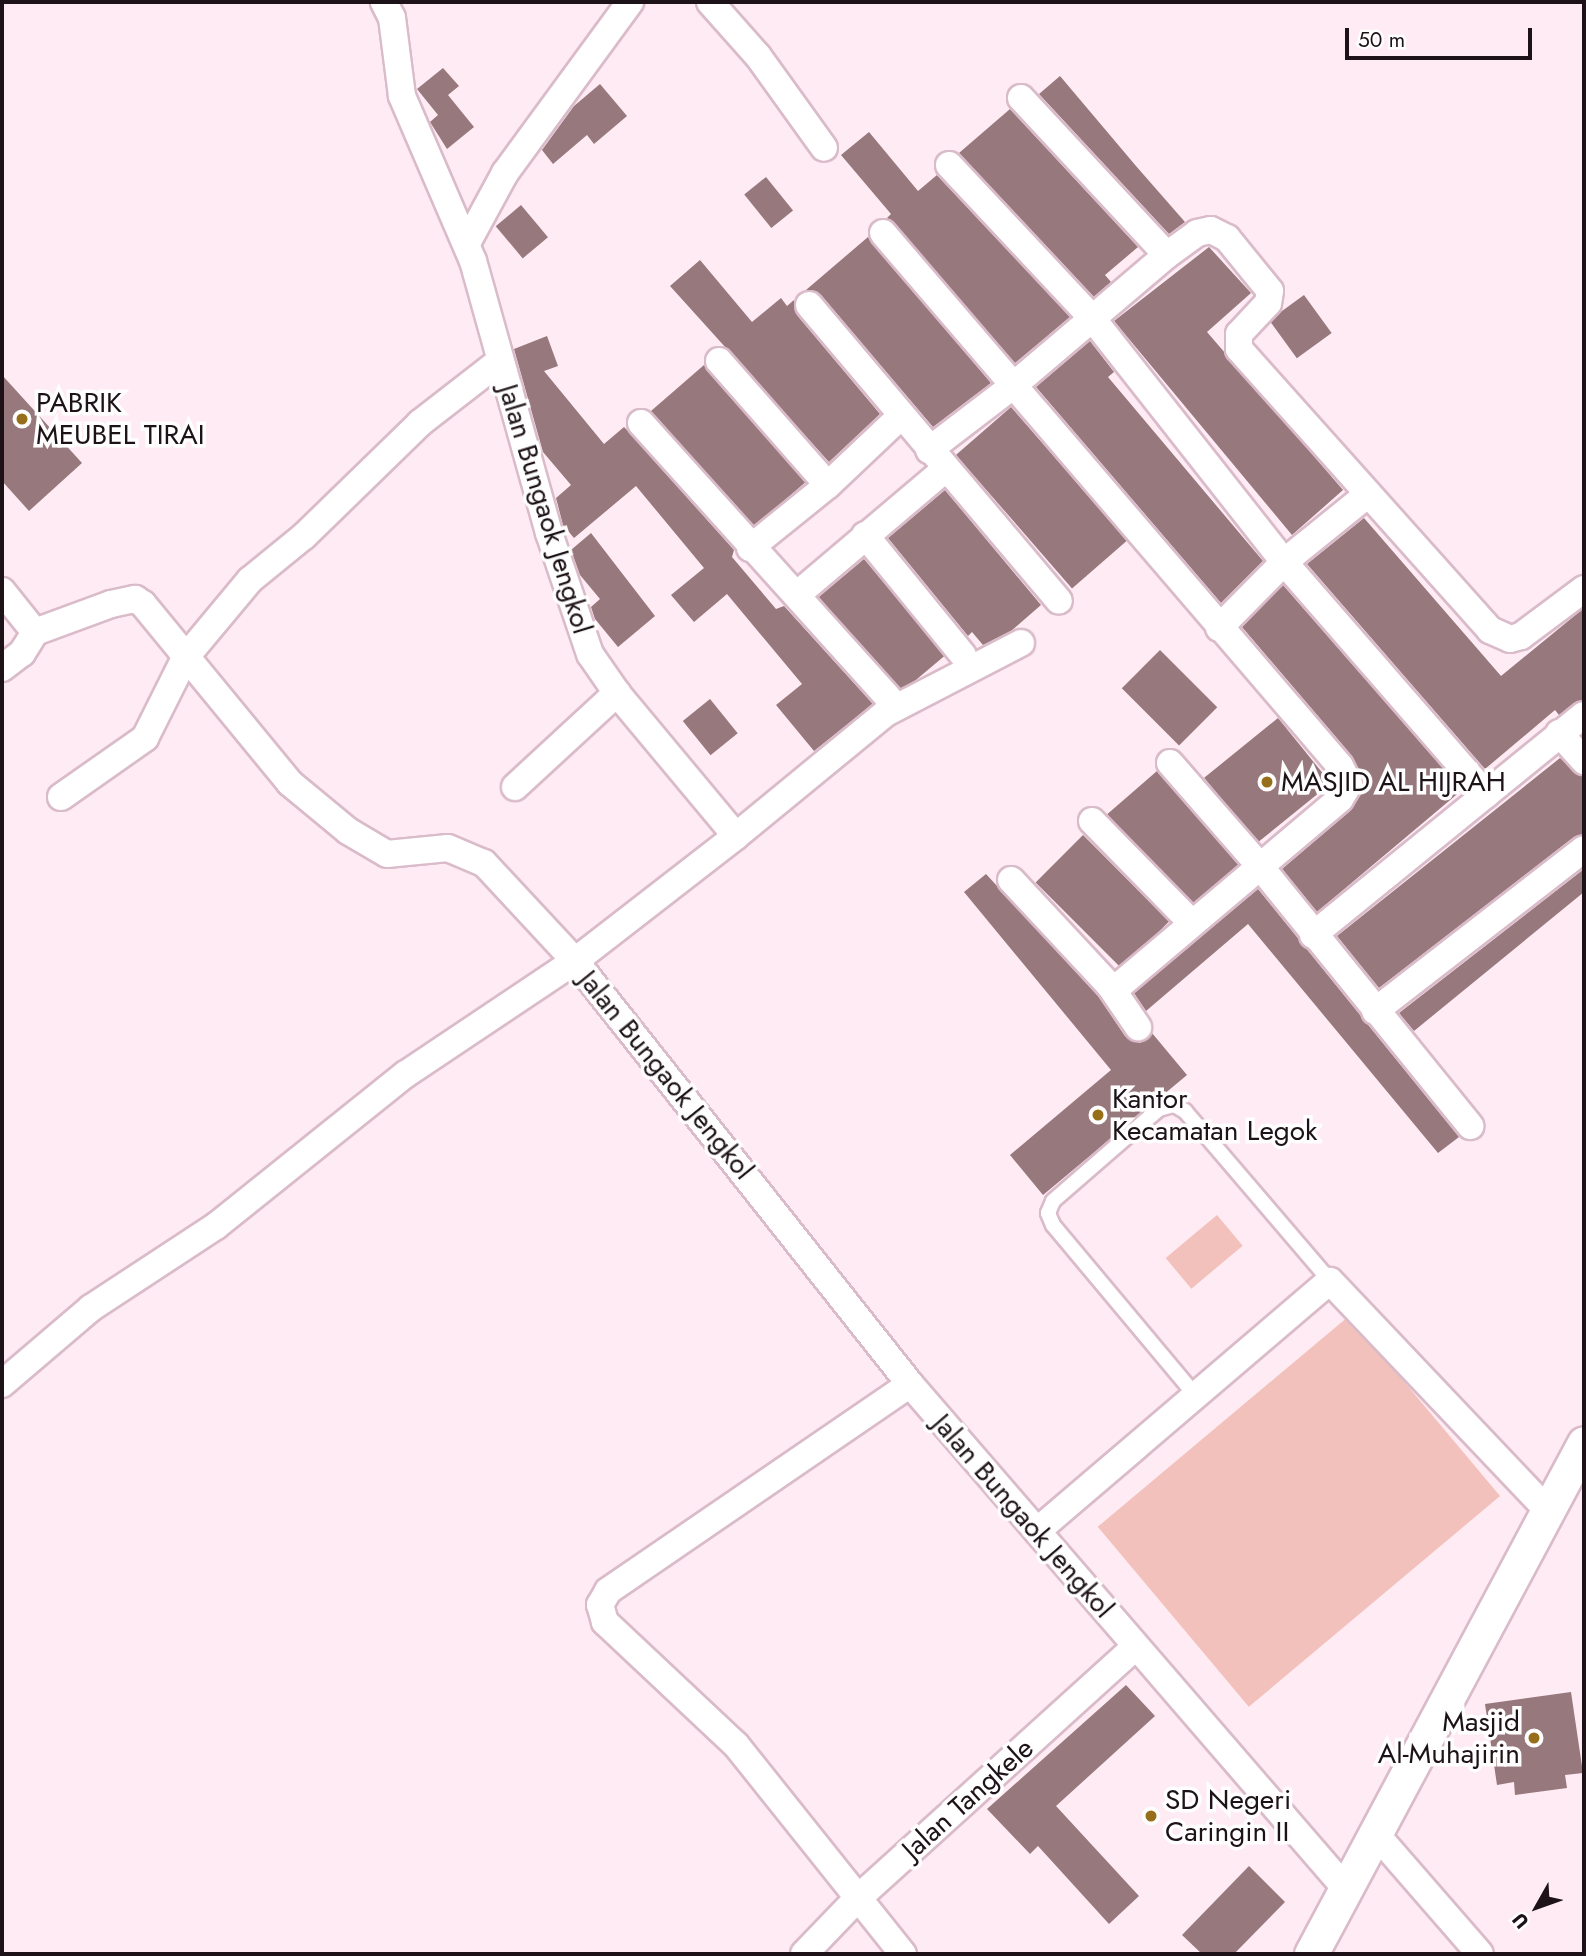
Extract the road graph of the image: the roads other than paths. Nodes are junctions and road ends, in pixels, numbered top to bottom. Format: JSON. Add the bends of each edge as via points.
{"nodes":[{"id":1,"x":384,"y":2,"type":"edge"},
{"id":2,"x":630,"y":2,"type":"edge"},
{"id":3,"x":710,"y":2,"type":"edge"},
{"id":4,"x":1021,"y":98,"type":"dead end"},
{"id":5,"x":824,"y":148,"type":"dead end"},
{"id":6,"x":949,"y":165,"type":"dead end"},
{"id":7,"x":883,"y":233,"type":"dead end"},
{"id":8,"x":467,"y":243,"type":"junction"},
{"id":9,"x":1167,"y":255,"type":"junction"},
{"id":10,"x":809,"y":305,"type":"dead end"},
{"id":11,"x":1092,"y":318,"type":"junction"},
{"id":12,"x":500,"y":361,"type":"junction"},
{"id":13,"x":719,"y":361,"type":"dead end"},
{"id":14,"x":1014,"y":385,"type":"junction"},
{"id":15,"x":901,"y":416,"type":"junction"},
{"id":16,"x":641,"y":423,"type":"dead end"},
{"id":17,"x":937,"y":459,"type":"junction"},
{"id":18,"x":828,"y":485,"type":"junction"},
{"id":19,"x":1368,"y":494,"type":"junction"},
{"id":20,"x":865,"y":535,"type":"junction"},
{"id":21,"x":750,"y":548,"type":"junction"},
{"id":22,"x":1284,"y":562,"type":"junction"},
{"id":23,"x":1584,"y":589,"type":"edge"},
{"id":24,"x":2,"y":591,"type":"edge"},
{"id":25,"x":799,"y":593,"type":"junction"},
{"id":26,"x":1059,"y":601,"type":"dead end"},
{"id":27,"x":1219,"y":628,"type":"junction"},
{"id":28,"x":35,"y":632,"type":"junction"},
{"id":29,"x":1021,"y":643,"type":"dead end"},
{"id":30,"x":962,"y":655,"type":"dead end"},
{"id":31,"x":185,"y":658,"type":"junction"},
{"id":32,"x":2,"y":668,"type":"edge"},
{"id":33,"x":617,"y":693,"type":"junction"},
{"id":34,"x":889,"y":698,"type":"dead end"},
{"id":35,"x":1584,"y":715,"type":"edge"},
{"id":36,"x":1559,"y":733,"type":"junction"},
{"id":37,"x":1584,"y":761,"type":"edge"},
{"id":38,"x":1170,"y":763,"type":"dead end"},
{"id":39,"x":515,"y":786,"type":"dead end"},
{"id":40,"x":1486,"y":794,"type":"junction"},
{"id":41,"x":61,"y":797,"type":"dead end"},
{"id":42,"x":1092,"y":821,"type":"dead end"},
{"id":43,"x":736,"y":836,"type":"junction"},
{"id":44,"x":1584,"y":849,"type":"edge"},
{"id":45,"x":1259,"y":865,"type":"junction"},
{"id":46,"x":1011,"y":880,"type":"dead end"},
{"id":47,"x":1191,"y":922,"type":"junction"},
{"id":48,"x":1313,"y":935,"type":"junction"},
{"id":49,"x":575,"y":961,"type":"junction"},
{"id":50,"x":1111,"y":986,"type":"junction"},
{"id":51,"x":1375,"y":1011,"type":"junction"},
{"id":52,"x":1138,"y":1027,"type":"dead end"},
{"id":53,"x":1470,"y":1126,"type":"dead end"},
{"id":54,"x":1330,"y":1281,"type":"junction"},
{"id":55,"x":2,"y":1384,"type":"edge"},
{"id":56,"x":910,"y":1384,"type":"junction"},
{"id":57,"x":1196,"y":1396,"type":"junction"},
{"id":58,"x":1584,"y":1443,"type":"edge"},
{"id":59,"x":1547,"y":1510,"type":"junction"},
{"id":60,"x":1037,"y":1531,"type":"junction"},
{"id":61,"x":1135,"y":1647,"type":"junction"},
{"id":62,"x":1375,"y":1833,"type":"junction"},
{"id":63,"x":1346,"y":1889,"type":"junction"},
{"id":64,"x":856,"y":1900,"type":"junction"},
{"id":65,"x":804,"y":1954,"type":"edge"},
{"id":66,"x":903,"y":1954,"type":"edge"},
{"id":67,"x":1311,"y":1954,"type":"edge"},
{"id":68,"x":1480,"y":1954,"type":"edge"}],
"edges":[{"from":1,"to":8,"type":"street","name":"Jalan Bungaok Jengkol","via":[[392,18],[405,104]]},
{"from":2,"to":8,"type":"street","via":[[505,173]]},
{"from":3,"to":5,"type":"street","via":[[758,56]]},
{"from":4,"to":9,"type":"street"},
{"from":6,"to":11,"type":"street"},
{"from":7,"to":14,"type":"street"},
{"from":8,"to":12,"type":"street","name":"Jalan Bungaok Jengkol"},
{"from":9,"to":11,"type":"street"},
{"from":9,"to":19,"type":"street","via":[[1197,233],[1219,232],[1268,286],[1268,303],[1239,334],[1237,346]]},
{"from":10,"to":15,"type":"street"},
{"from":11,"to":14,"type":"street"},
{"from":11,"to":22,"type":"street"},
{"from":12,"to":31,"type":"street","via":[[420,423],[304,536],[250,580]]},
{"from":12,"to":33,"type":"street","name":"Jalan Bungaok Jengkol","via":[[549,533],[590,654]]},
{"from":13,"to":18,"type":"street"},
{"from":14,"to":17,"type":"street"},
{"from":14,"to":27,"type":"street"},
{"from":15,"to":17,"type":"street"},
{"from":15,"to":18,"type":"street"},
{"from":16,"to":21,"type":"street"},
{"from":17,"to":20,"type":"street"},
{"from":17,"to":26,"type":"street"},
{"from":18,"to":21,"type":"street"},
{"from":19,"to":22,"type":"street"},
{"from":19,"to":23,"type":"street","via":[[1483,623],[1501,637],[1521,636]]},
{"from":20,"to":25,"type":"street"},
{"from":20,"to":30,"type":"street"},
{"from":21,"to":25,"type":"street"},
{"from":22,"to":27,"type":"street"},
{"from":22,"to":40,"type":"street"},
{"from":24,"to":28,"type":"street"},
{"from":25,"to":34,"type":"street"},
{"from":27,"to":45,"type":"street","via":[[1340,766],[1349,785],[1340,799]]},
{"from":28,"to":31,"type":"street","via":[[135,599]]},
{"from":28,"to":32,"type":"street","via":[[22,653]]},
{"from":29,"to":43,"type":"street","via":[[886,713]]},
{"from":31,"to":41,"type":"street","via":[[145,738]]},
{"from":31,"to":49,"type":"street","via":[[290,783],[348,831],[373,848],[399,856],[442,848],[471,854]]},
{"from":33,"to":39,"type":"street"},
{"from":33,"to":43,"type":"street","name":"Jalan Bungaok Jengkol"},
{"from":35,"to":36,"type":"street"},
{"from":36,"to":37,"type":"street"},
{"from":36,"to":40,"type":"street"},
{"from":38,"to":45,"type":"street"},
{"from":40,"to":48,"type":"street"},
{"from":42,"to":47,"type":"street"},
{"from":43,"to":49,"type":"street","name":"Jalan Bungaok Jengkol"},
{"from":44,"to":51,"type":"street"},
{"from":45,"to":47,"type":"street"},
{"from":45,"to":48,"type":"street"},
{"from":46,"to":50,"type":"street"},
{"from":47,"to":50,"type":"street","via":[[1121,984]]},
{"from":48,"to":51,"type":"street"},
{"from":49,"to":55,"type":"street","via":[[406,1074],[216,1226],[91,1308]]},
{"from":49,"to":56,"type":"street","name":"Jalan Bungaok Jengkol"},
{"from":50,"to":52,"type":"street"},
{"from":51,"to":53,"type":"street"},
{"from":54,"to":57,"type":"street"},
{"from":54,"to":57,"type":"lane","via":[[1185,1111],[1174,1105],[1159,1109],[1053,1201],[1048,1213],[1053,1225]]},
{"from":54,"to":59,"type":"street"},
{"from":56,"to":60,"type":"street","name":"Jalan Bungaok Jengkol"},
{"from":56,"to":64,"type":"street","via":[[616,1585],[600,1605],[605,1622],[736,1745]]},
{"from":57,"to":60,"type":"street"},
{"from":58,"to":59,"type":"street"},
{"from":59,"to":62,"type":"street"},
{"from":60,"to":61,"type":"street","name":"Jalan Bungaok Jengkol"},
{"from":61,"to":63,"type":"street","name":"Jalan Bungaok Jengkol"},
{"from":61,"to":64,"type":"street","name":"Jalan Tangkele"},
{"from":62,"to":63,"type":"street"},
{"from":62,"to":68,"type":"street"},
{"from":63,"to":67,"type":"street"},
{"from":64,"to":65,"type":"street","name":"Jalan Tangkele"},
{"from":64,"to":66,"type":"street"}]}
